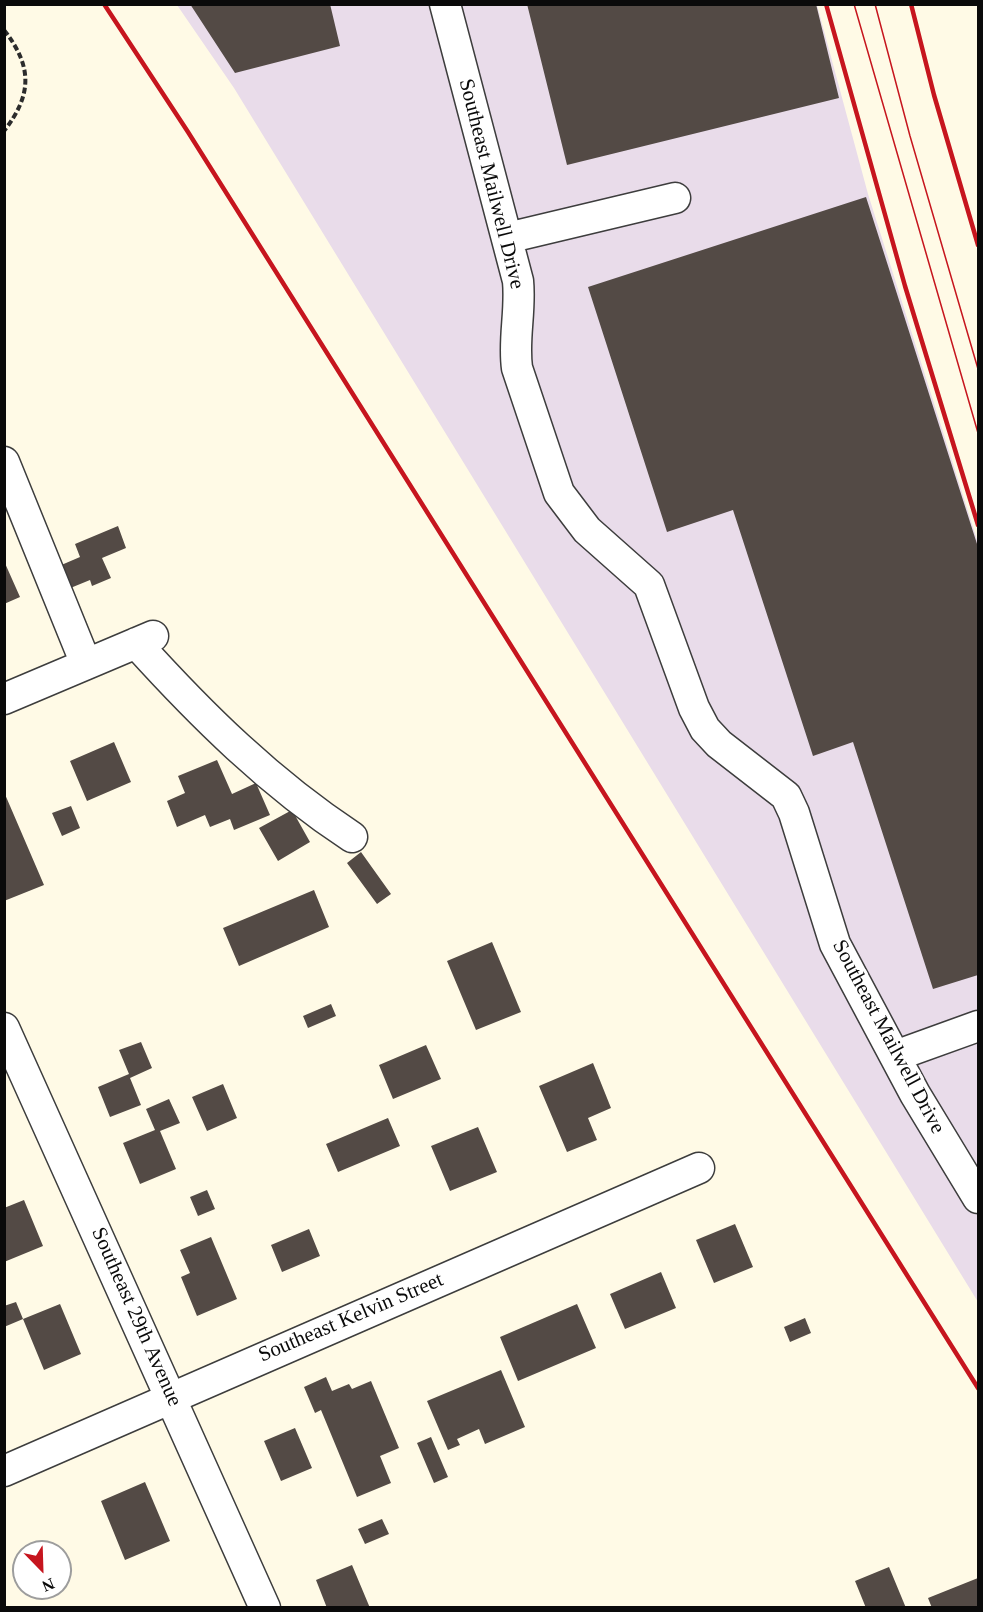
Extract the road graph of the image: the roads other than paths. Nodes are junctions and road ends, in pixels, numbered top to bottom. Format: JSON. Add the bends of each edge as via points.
{"nodes":[{"id":1,"x":445,"y":4,"type":"edge"},
{"id":2,"x":675,"y":198,"type":"dead end"},
{"id":3,"x":507,"y":238,"type":"junction"},
{"id":4,"x":4,"y":462,"type":"edge"},
{"id":5,"x":86,"y":664,"type":"junction"},
{"id":6,"x":4,"y":699,"type":"edge"},
{"id":7,"x":352,"y":837,"type":"dead end"},
{"id":8,"x":978,"y":1026,"type":"edge"},
{"id":9,"x":4,"y":1028,"type":"edge"},
{"id":10,"x":895,"y":1056,"type":"junction"},
{"id":11,"x":699,"y":1168,"type":"dead end"},
{"id":12,"x":978,"y":1198,"type":"edge"},
{"id":13,"x":172,"y":1396,"type":"junction"},
{"id":14,"x":4,"y":1471,"type":"edge"},
{"id":15,"x":265,"y":1608,"type":"edge"}],
"edges":[{"from":1,"to":3,"type":"street","name":"Southeast Mailwell Drive"},
{"from":2,"to":3,"type":"street"},
{"from":3,"to":10,"type":"street","name":"Southeast Mailwell Drive","via":[[520,298],[517,368],[559,493],[587,530],[649,585],[705,729],[786,796],[835,944]]},
{"from":4,"to":5,"type":"street"},
{"from":5,"to":6,"type":"street"},
{"from":5,"to":7,"type":"street","via":[[145,640],[200,713],[314,812]]},
{"from":8,"to":10,"type":"street"},
{"from":9,"to":13,"type":"street","name":"Southeast 29th Avenue"},
{"from":10,"to":12,"type":"street","name":"Southeast Mailwell Drive"},
{"from":11,"to":13,"type":"street","name":"Southeast Kelvin Street"},
{"from":13,"to":14,"type":"street","name":"Southeast Kelvin Street"},
{"from":13,"to":15,"type":"street","name":"Southeast 29th Avenue"}]}
